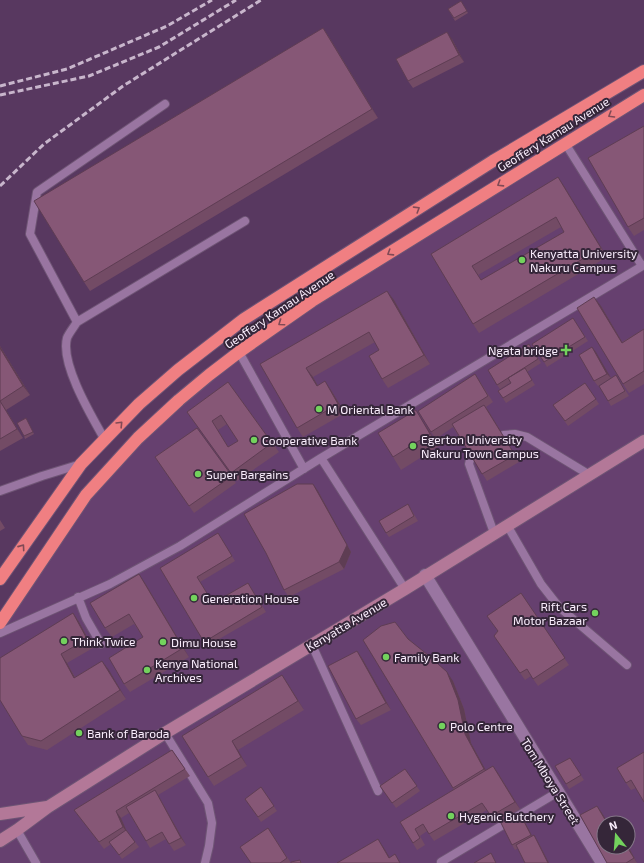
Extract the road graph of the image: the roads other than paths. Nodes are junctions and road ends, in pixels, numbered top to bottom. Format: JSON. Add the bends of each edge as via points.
{"nodes":[{"id":1,"x":644,"y":71,"type":"edge"},
{"id":2,"x":644,"y":95,"type":"edge"},
{"id":3,"x":165,"y":104,"type":"dead end"},
{"id":4,"x":565,"y":143,"type":"junction"},
{"id":5,"x":245,"y":221,"type":"dead end"},
{"id":6,"x":643,"y":265,"type":"edge"},
{"id":7,"x":77,"y":322,"type":"junction"},
{"id":8,"x":239,"y":352,"type":"junction"},
{"id":9,"x":504,"y":436,"type":"edge"},
{"id":10,"x":105,"y":440,"type":"junction"},
{"id":11,"x":644,"y":441,"type":"edge"},
{"id":12,"x":471,"y":455,"type":"edge"},
{"id":13,"x":321,"y":458,"type":"junction"},
{"id":14,"x":81,"y":464,"type":"junction"},
{"id":15,"x":304,"y":469,"type":"junction"},
{"id":16,"x":588,"y":474,"type":"junction"},
{"id":17,"x":0,"y":491,"type":"edge"},
{"id":18,"x":507,"y":525,"type":"junction"},
{"id":19,"x":494,"y":533,"type":"junction"},
{"id":20,"x":425,"y":575,"type":"junction"},
{"id":21,"x":0,"y":579,"type":"edge"},
{"id":22,"x":405,"y":588,"type":"junction"},
{"id":23,"x":78,"y":597,"type":"junction"},
{"id":24,"x":0,"y":623,"type":"edge"},
{"id":25,"x":0,"y":633,"type":"edge"},
{"id":26,"x":101,"y":644,"type":"dead end"},
{"id":27,"x":312,"y":644,"type":"junction"},
{"id":28,"x":627,"y":665,"type":"dead end"},
{"id":29,"x":165,"y":733,"type":"junction"},
{"id":30,"x":378,"y":791,"type":"dead end"},
{"id":31,"x":558,"y":792,"type":"junction"},
{"id":32,"x":48,"y":807,"type":"junction"},
{"id":33,"x":0,"y":814,"type":"edge"},
{"id":34,"x":17,"y":830,"type":"junction"},
{"id":35,"x":0,"y":841,"type":"edge"},
{"id":36,"x":441,"y":862,"type":"edge"},
{"id":37,"x":36,"y":863,"type":"edge"},
{"id":38,"x":205,"y":863,"type":"edge"},
{"id":39,"x":602,"y":863,"type":"edge"}],
"edges":[{"from":10,"to":1,"type":"highway","name":"Geoffery Kamau Avenue","one_way":true,"via":[[139,404],[178,370],[244,319],[487,165]]},
{"from":2,"to":4,"type":"highway","name":"Geoffery Kamau Avenue","one_way":true},
{"from":3,"to":7,"type":"lane","via":[[37,192],[30,234]]},
{"from":4,"to":6,"type":"lane"},
{"from":4,"to":8,"type":"highway","name":"Geoffery Kamau Avenue","one_way":true,"via":[[312,301]]},
{"from":5,"to":7,"type":"lane"},
{"from":6,"to":13,"type":"lane"},
{"from":7,"to":10,"type":"lane","via":[[67,338],[67,357],[80,395]]},
{"from":8,"to":15,"type":"lane"},
{"from":8,"to":24,"type":"highway","name":"Geoffery Kamau Avenue","via":[[179,400],[138,438],[86,495]]},
{"from":9,"to":16,"type":"lane","via":[[515,434],[527,437]]},
{"from":10,"to":14,"type":"highway","name":"Geoffery Kamau Avenue"},
{"from":11,"to":16,"type":"street","name":"Kenyatta Avenue"},
{"from":12,"to":19,"type":"lane","via":[[469,464]]},
{"from":13,"to":15,"type":"lane"},
{"from":13,"to":22,"type":"lane"},
{"from":14,"to":17,"type":"lane"},
{"from":21,"to":14,"type":"highway","name":"Geoffery Kamau Avenue","one_way":true},
{"from":15,"to":23,"type":"lane","via":[[180,546],[110,584]]},
{"from":16,"to":18,"type":"street","name":"Kenyatta Avenue"},
{"from":18,"to":19,"type":"street","name":"Kenyatta Avenue"},
{"from":18,"to":28,"type":"lane","via":[[541,584],[559,607]]},
{"from":19,"to":20,"type":"street","name":"Kenyatta Avenue"},
{"from":20,"to":22,"type":"street","name":"Kenyatta Avenue"},
{"from":20,"to":31,"type":"street","name":"Tom Mboya Street"},
{"from":22,"to":27,"type":"street","name":"Kenyatta Avenue"},
{"from":23,"to":25,"type":"lane"},
{"from":23,"to":26,"type":"lane","via":[[86,618]]},
{"from":27,"to":29,"type":"street","name":"Kenyatta Avenue"},
{"from":27,"to":30,"type":"lane"},
{"from":29,"to":32,"type":"street","name":"Kenyatta Avenue"},
{"from":29,"to":38,"type":"lane","via":[[208,803],[212,823]]},
{"from":31,"to":36,"type":"lane"},
{"from":31,"to":39,"type":"street","name":"Tom Mboya Street"},
{"from":32,"to":33,"type":"street","name":"Kenyatta Avenue"},
{"from":32,"to":34,"type":"street","name":"Kenyatta Avenue"},
{"from":34,"to":35,"type":"street","name":"Kenyatta Avenue"},
{"from":34,"to":37,"type":"lane"}]}
